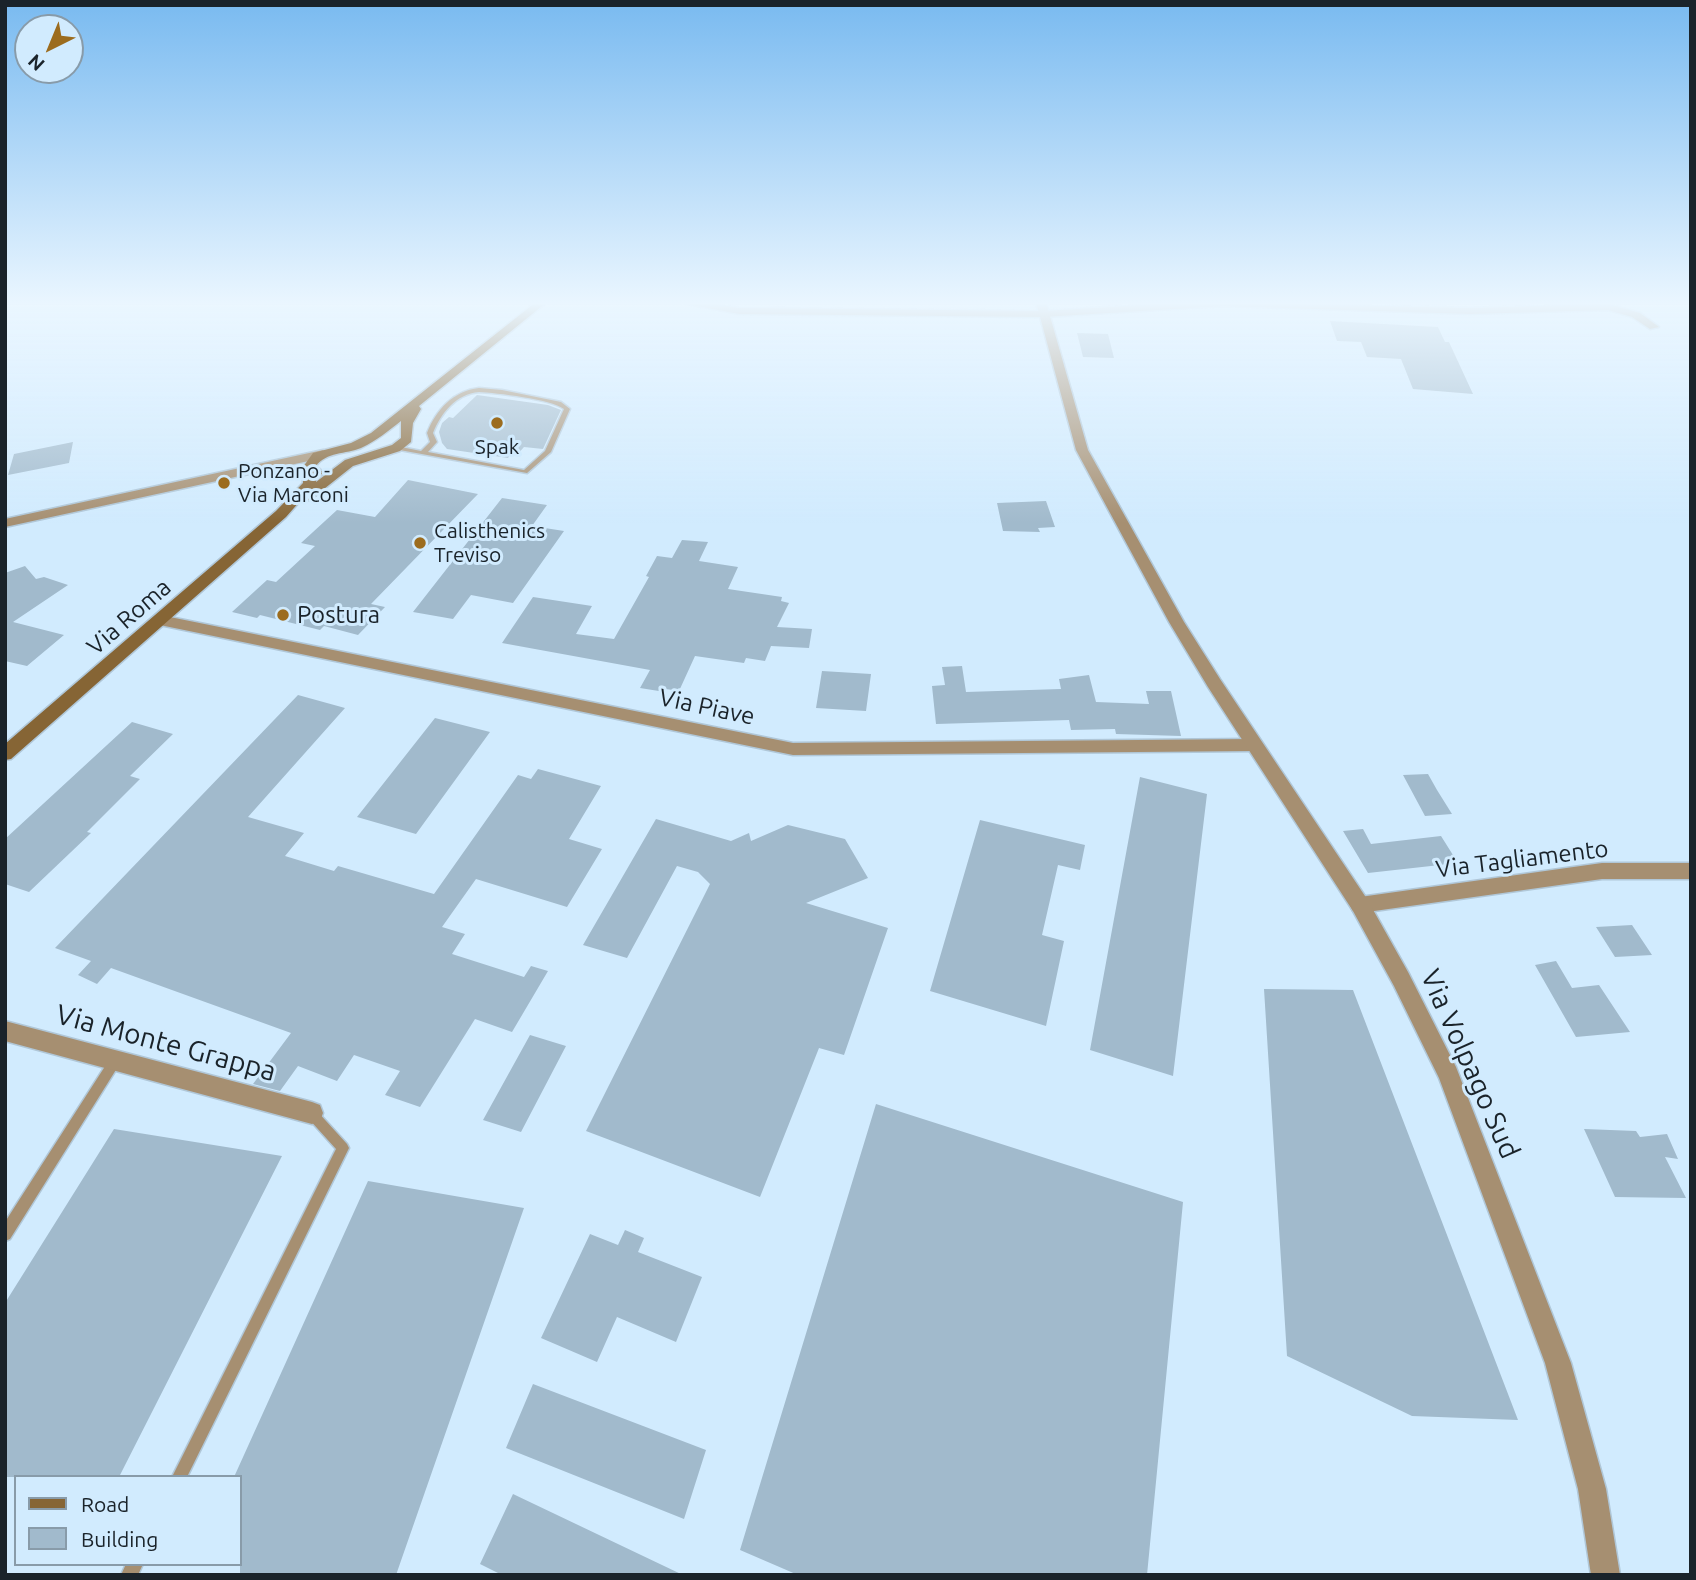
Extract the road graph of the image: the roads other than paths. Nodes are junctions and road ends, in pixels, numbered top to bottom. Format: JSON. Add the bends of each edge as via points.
{"nodes":[{"id":1,"x":451,"y":376,"type":"edge"},
{"id":2,"x":1062,"y":376,"type":"edge"},
{"id":3,"x":432,"y":391,"type":"junction"},
{"id":4,"x":405,"y":429,"type":"junction"},
{"id":5,"x":375,"y":436,"type":"junction"},
{"id":6,"x":396,"y":448,"type":"junction"},
{"id":7,"x":423,"y":453,"type":"junction"},
{"id":8,"x":323,"y":454,"type":"junction"},
{"id":9,"x":301,"y":466,"type":"junction"},
{"id":10,"x":342,"y":468,"type":"junction"},
{"id":11,"x":281,"y":514,"type":"junction"},
{"id":12,"x":5,"y":523,"type":"edge"},
{"id":13,"x":160,"y":620,"type":"junction"},
{"id":14,"x":1253,"y":745,"type":"junction"},
{"id":15,"x":5,"y":754,"type":"edge"},
{"id":16,"x":1691,"y":871,"type":"edge"},
{"id":17,"x":1360,"y":905,"type":"junction"},
{"id":18,"x":5,"y":1031,"type":"edge"},
{"id":19,"x":116,"y":1061,"type":"junction"},
{"id":20,"x":312,"y":1113,"type":"joint"},
{"id":21,"x":5,"y":1234,"type":"edge"},
{"id":22,"x":180,"y":1475,"type":"edge"},
{"id":23,"x":1606,"y":1575,"type":"edge"}],
"edges":[{"from":1,"to":3,"type":"main road"},
{"from":2,"to":14,"type":"street","name":"Via Volpago Sud","via":[[1082,450],[1177,622]]},
{"from":3,"to":4,"type":"main road","via":[[410,415]]},
{"from":3,"to":5,"type":"main road"},
{"from":4,"to":5,"type":"main road"},
{"from":4,"to":6,"type":"main road","via":[[407,439]]},
{"from":5,"to":8,"type":"main road"},
{"from":6,"to":7,"type":"lane"},
{"from":6,"to":10,"type":"main road"},
{"from":7,"to":7,"type":"lane","via":[[434,442],[430,433],[436,417],[466,392],[481,390],[561,404],[567,409],[548,452],[525,472]]},
{"from":8,"to":9,"type":"street"},
{"from":8,"to":9,"type":"main road","name":"Via Roma"},
{"from":9,"to":10,"type":"main road","via":[[325,473]]},
{"from":9,"to":11,"type":"main road","name":"Via Roma","via":[[309,484]]},
{"from":9,"to":12,"type":"street","via":[[271,466]]},
{"from":10,"to":11,"type":"main road","name":"Via Roma"},
{"from":11,"to":13,"type":"main road","name":"Via Roma"},
{"from":13,"to":14,"type":"street","name":"Via Piave","via":[[793,749]]},
{"from":13,"to":15,"type":"main road","name":"Via Roma"},
{"from":14,"to":17,"type":"street","name":"Via Volpago Sud"},
{"from":16,"to":17,"type":"street","name":"Via Tagliamento","via":[[1602,872]]},
{"from":17,"to":23,"type":"street","name":"Via Volpago Sud","via":[[1448,1074],[1524,1267],[1558,1363],[1588,1477]]},
{"from":18,"to":19,"type":"street","name":"Via Monte Grappa"},
{"from":19,"to":20,"type":"street","name":"Via Monte Grappa"},
{"from":19,"to":21,"type":"lane"},
{"from":20,"to":22,"type":"lane","via":[[344,1148]]}]}
